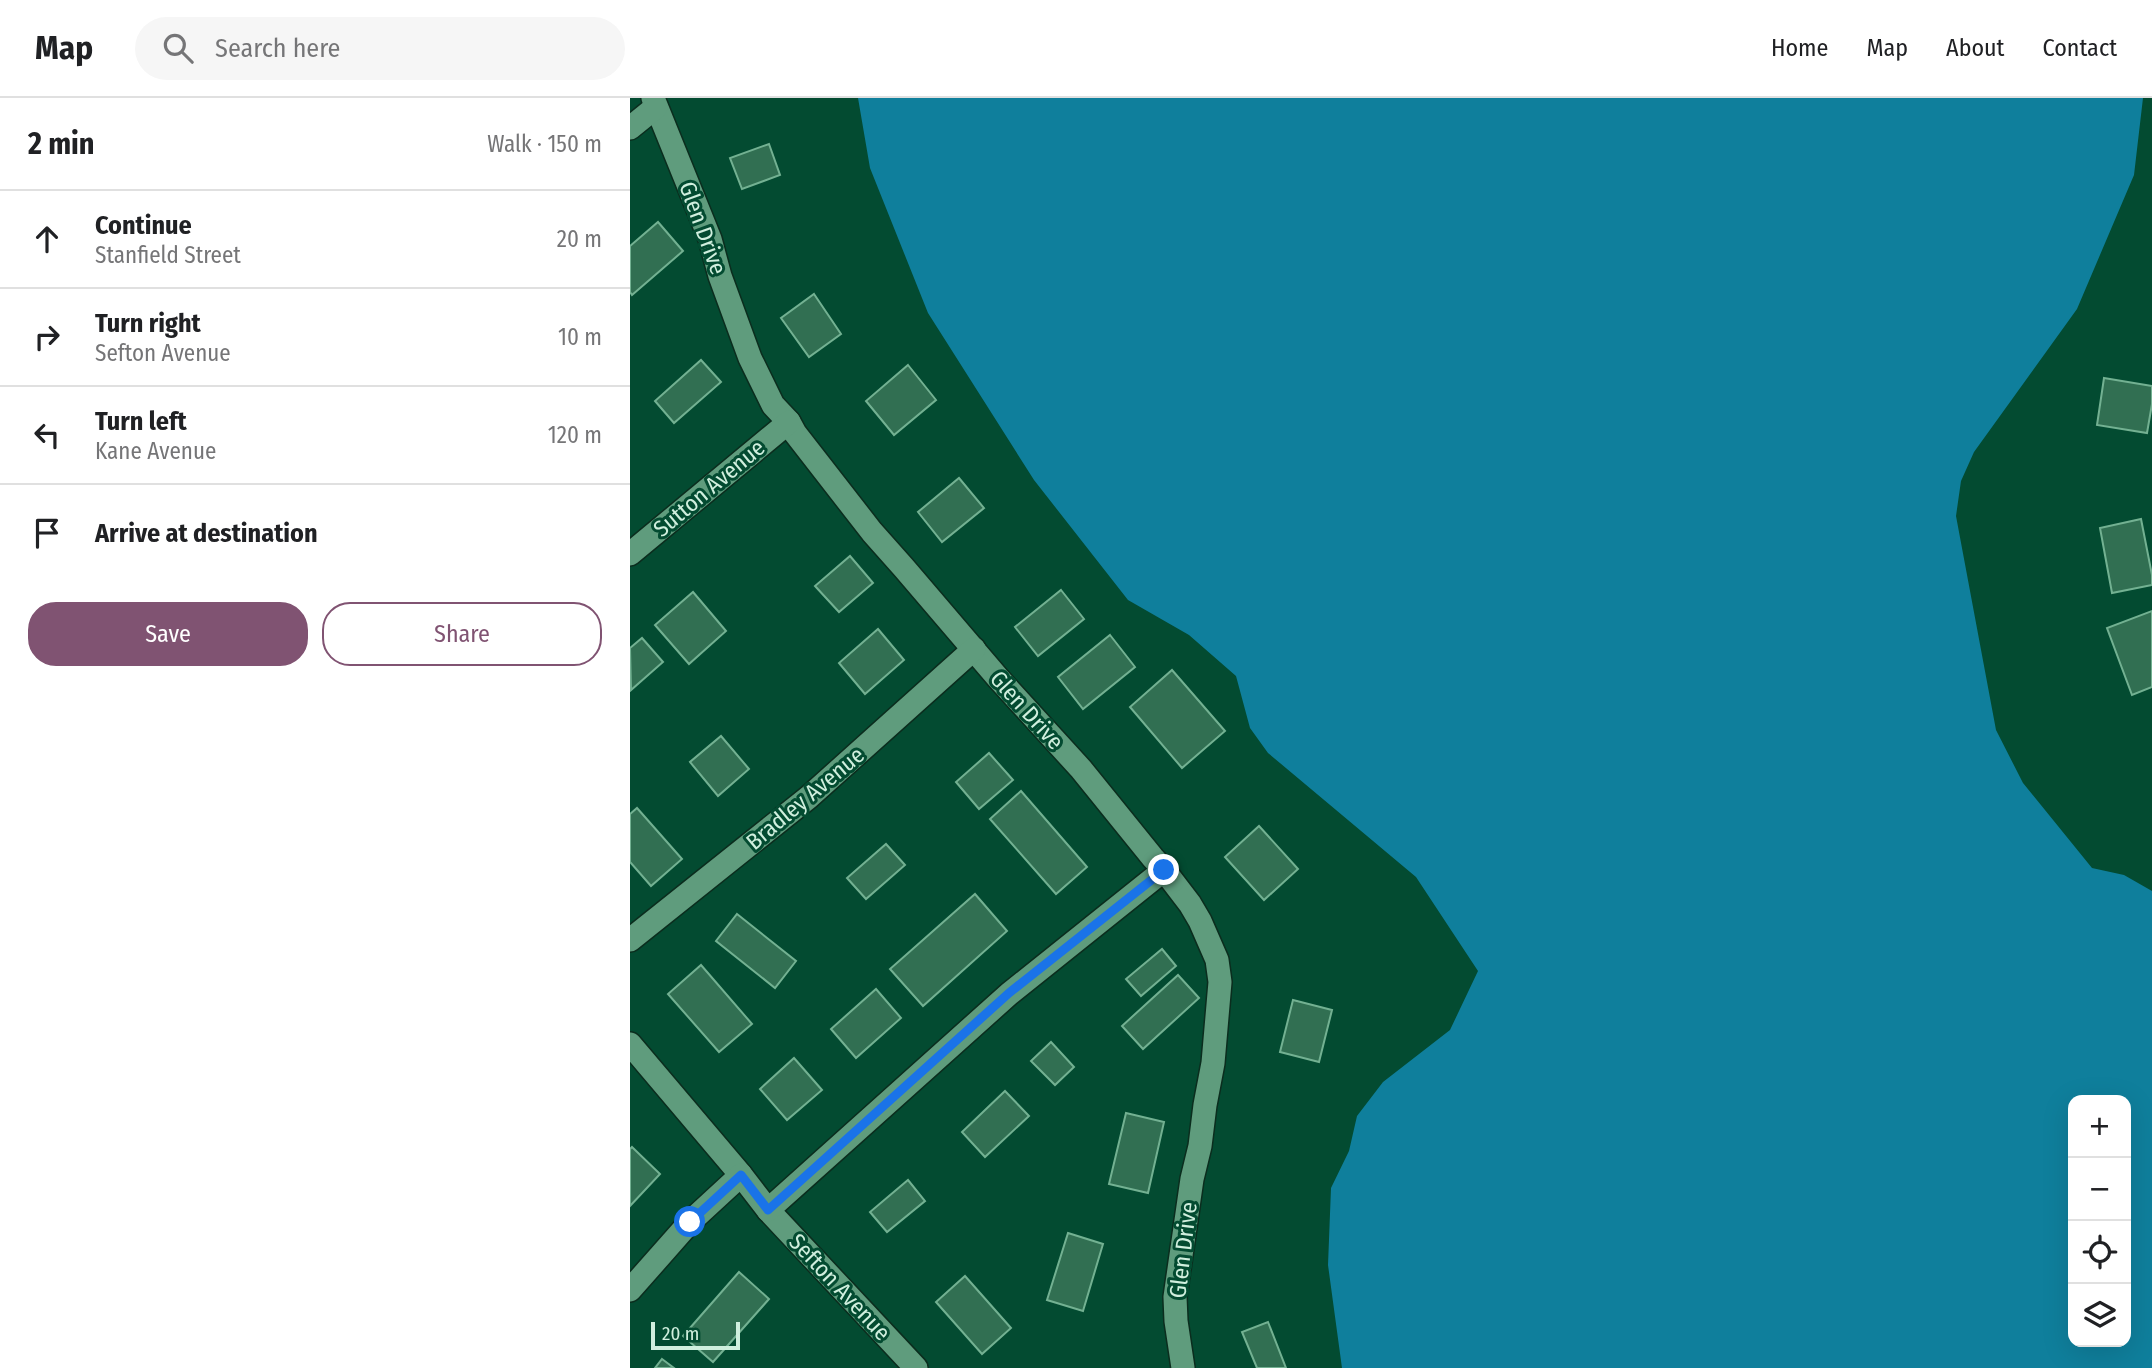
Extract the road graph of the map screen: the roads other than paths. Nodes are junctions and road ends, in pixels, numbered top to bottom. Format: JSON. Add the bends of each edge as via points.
{"nodes":[{"id":1,"x":654,"y":102,"type":"edge"},
{"id":2,"x":630,"y":128,"type":"edge"},
{"id":3,"x":789,"y":422,"type":"junction"},
{"id":4,"x":630,"y":554,"type":"edge"},
{"id":5,"x":974,"y":649,"type":"junction"},
{"id":6,"x":1164,"y":870,"type":"junction"},
{"id":7,"x":630,"y":940,"type":"edge"},
{"id":8,"x":630,"y":1044,"type":"edge"},
{"id":9,"x":741,"y":1175,"type":"junction"},
{"id":10,"x":768,"y":1210,"type":"junction"},
{"id":11,"x":630,"y":1290,"type":"edge"},
{"id":12,"x":916,"y":1368,"type":"edge"},
{"id":13,"x":1183,"y":1368,"type":"edge"}],
"edges":[{"from":1,"to":2,"type":"street"},
{"from":1,"to":3,"type":"street","name":"Glen Drive","via":[[710,239],[750,358],[773,405]]},
{"from":3,"to":4,"type":"street","name":"Sutton Avenue"},
{"from":3,"to":5,"type":"street","name":"Glen Drive","via":[[872,532]]},
{"from":5,"to":6,"type":"street","name":"Glen Drive"},
{"from":5,"to":7,"type":"street","name":"Bradley Avenue","via":[[809,797]]},
{"from":6,"to":10,"type":"street","via":[[1009,993]]},
{"from":6,"to":13,"type":"street","name":"Glen Drive","via":[[1200,921],[1217,960],[1220,982],[1213,1063],[1175,1297]]},
{"from":8,"to":9,"type":"street","name":"Sefton Avenue"},
{"from":9,"to":10,"type":"street","name":"Sefton Avenue"},
{"from":9,"to":11,"type":"street","via":[[690,1222]]},
{"from":10,"to":12,"type":"street","name":"Sefton Avenue"}]}
